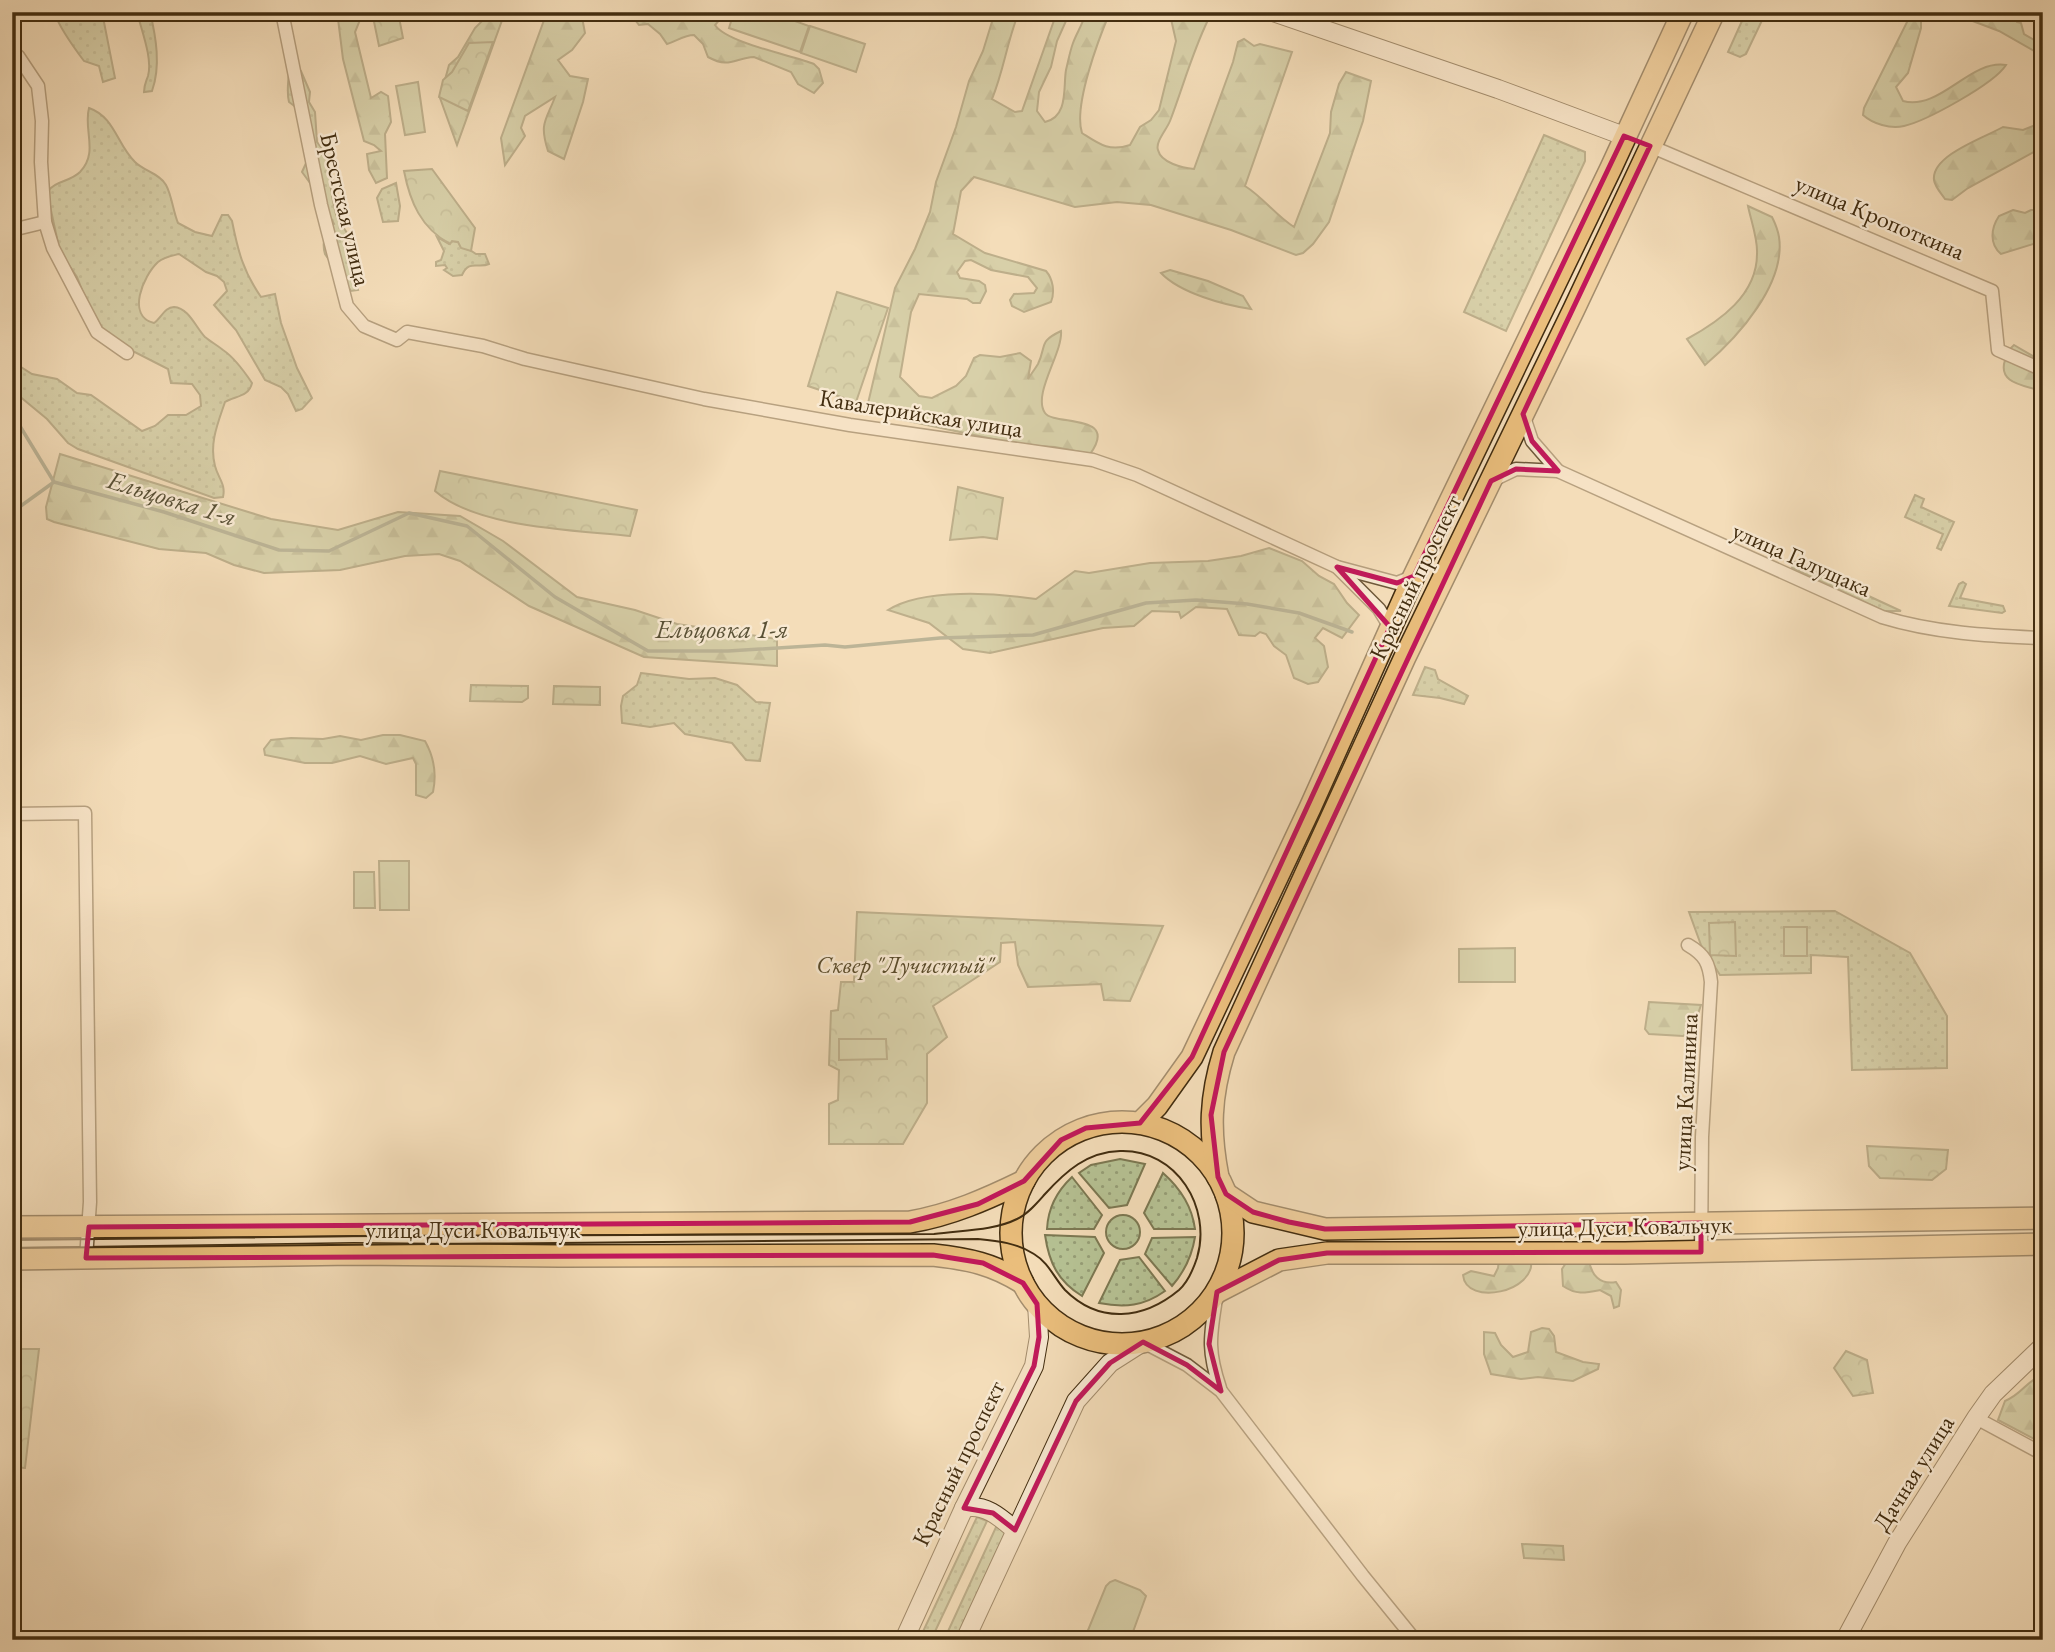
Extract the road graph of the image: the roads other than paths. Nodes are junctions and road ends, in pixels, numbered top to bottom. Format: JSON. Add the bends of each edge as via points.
{"nodes":[{"id":1,"x":282,"y":12,"type":"edge"},
{"id":2,"x":1273,"y":12,"type":"edge"},
{"id":3,"x":1683,"y":12,"type":"edge"},
{"id":4,"x":1714,"y":12,"type":"edge"},
{"id":5,"x":12,"y":54,"type":"edge"},
{"id":6,"x":1624,"y":136,"type":"junction"},
{"id":7,"x":1650,"y":146,"type":"junction"},
{"id":8,"x":45,"y":222,"type":"junction"},
{"id":9,"x":12,"y":230,"type":"edge"},
{"id":10,"x":1548,"y":298,"type":"junction"},
{"id":11,"x":1574,"y":309,"type":"junction"},
{"id":12,"x":483,"y":346,"type":"joint"},
{"id":13,"x":127,"y":353,"type":"dead end"},
{"id":14,"x":2043,"y":370,"type":"edge"},
{"id":15,"x":1523,"y":414,"type":"junction"},
{"id":16,"x":1558,"y":471,"type":"junction"},
{"id":17,"x":1491,"y":481,"type":"junction"},
{"id":18,"x":1337,"y":567,"type":"junction"},
{"id":19,"x":1414,"y":576,"type":"junction"},
{"id":20,"x":1390,"y":627,"type":"junction"},
{"id":21,"x":2043,"y":638,"type":"edge"},
{"id":22,"x":12,"y":814,"type":"edge"},
{"id":23,"x":1688,"y":946,"type":"dead end"},
{"id":24,"x":1140,"y":1123,"type":"junction"},
{"id":25,"x":1024,"y":1181,"type":"junction"},
{"id":26,"x":1222,"y":1185,"type":"junction"},
{"id":27,"x":2043,"y":1218,"type":"edge"},
{"id":28,"x":1701,"y":1223,"type":"junction"},
{"id":29,"x":12,"y":1227,"type":"edge"},
{"id":30,"x":89,"y":1227,"type":"junction"},
{"id":31,"x":2043,"y":1244,"type":"edge"},
{"id":32,"x":1701,"y":1252,"type":"junction"},
{"id":33,"x":86,"y":1258,"type":"junction"},
{"id":34,"x":12,"y":1259,"type":"edge"},
{"id":35,"x":1023,"y":1283,"type":"junction"},
{"id":36,"x":1217,"y":1292,"type":"junction"},
{"id":37,"x":1037,"y":1304,"type":"junction"},
{"id":38,"x":1143,"y":1342,"type":"junction"},
{"id":39,"x":2043,"y":1346,"type":"edge"},
{"id":40,"x":1222,"y":1391,"type":"junction"},
{"id":41,"x":1976,"y":1418,"type":"junction"},
{"id":42,"x":2043,"y":1454,"type":"edge"},
{"id":43,"x":964,"y":1508,"type":"junction"},
{"id":44,"x":1015,"y":1530,"type":"junction"},
{"id":45,"x":904,"y":1640,"type":"edge"},
{"id":46,"x":965,"y":1640,"type":"edge"},
{"id":47,"x":1415,"y":1640,"type":"edge"},
{"id":48,"x":1844,"y":1640,"type":"edge"}],
"edges":[{"from":1,"to":12,"type":"street","name":"Брестская улица","via":[[321,205],[347,306],[364,326],[397,340],[407,332]]},
{"from":2,"to":6,"type":"main road"},
{"from":3,"to":6,"type":"main road","name":"Красный проспект"},
{"from":4,"to":7,"type":"main road","name":"Красный проспект"},
{"from":5,"to":8,"type":"street","via":[[38,86]]},
{"from":6,"to":7,"type":"main road"},
{"from":6,"to":10,"type":"main road","name":"Красный проспект"},
{"from":7,"to":11,"type":"main road","name":"Красный проспект"},
{"from":7,"to":14,"type":"street","name":"улица Кропоткина","via":[[1992,291],[1998,350]]},
{"from":8,"to":9,"type":"street"},
{"from":8,"to":13,"type":"street","via":[[53,248],[97,332]]},
{"from":10,"to":11,"type":"main road"},
{"from":10,"to":19,"type":"main road","name":"Красный проспект"},
{"from":11,"to":15,"type":"main road","name":"Красный проспект"},
{"from":12,"to":18,"type":"street","name":"Кавалерийская улица","via":[[704,399],[1093,460],[1137,475]]},
{"from":15,"to":16,"type":"street","via":[[1532,441]]},
{"from":15,"to":17,"type":"main road","name":"Красный проспект"},
{"from":16,"to":17,"type":"street","via":[[1516,469]]},
{"from":16,"to":21,"type":"street","name":"улица Галущака","via":[[1882,617],[1911,626]]},
{"from":17,"to":26,"type":"main road","name":"Красный проспект","via":[[1224,1052],[1211,1115]]},
{"from":18,"to":19,"type":"street","via":[[1397,583]]},
{"from":18,"to":20,"type":"street","via":[[1380,610]]},
{"from":19,"to":20,"type":"main road","name":"Красный проспект"},
{"from":20,"to":24,"type":"main road","name":"Красный проспект","via":[[1192,1057]]},
{"from":22,"to":30,"type":"street","via":[[85,813]]},
{"from":23,"to":28,"type":"street","name":"улица Калинина","via":[[1709,963],[1711,982]]},
{"from":24,"to":25,"type":"main road","via":[[1112,1122],[1061,1140],[1040,1158]]},
{"from":24,"to":26,"type":"main road","via":[[1185,1141],[1204,1157]]},
{"from":25,"to":30,"type":"main road","name":"улица Дуси Ковальчук","via":[[978,1204],[910,1222]]},
{"from":25,"to":35,"type":"main road","via":[[1013,1214],[1012,1250]]},
{"from":26,"to":28,"type":"main road","name":"улица Дуси Ковальчук","via":[[1253,1212],[1325,1229]]},
{"from":26,"to":36,"type":"main road","via":[[1233,1227],[1230,1261]]},
{"from":27,"to":28,"type":"main road","name":"улица Дуси Ковальчук"},
{"from":28,"to":32,"type":"street","name":"улица Калинина"},
{"from":29,"to":30,"type":"main road","name":"улица Дуси Ковальчук"},
{"from":30,"to":33,"type":"street"},
{"from":31,"to":32,"type":"main road","name":"улица Дуси Ковальчук"},
{"from":32,"to":36,"type":"main road","name":"улица Дуси Ковальчук","via":[[1327,1253],[1279,1260]]},
{"from":33,"to":34,"type":"main road","name":"улица Дуси Ковальчук"},
{"from":33,"to":35,"type":"main road","name":"улица Дуси Ковальчук","via":[[933,1255],[983,1263]]},
{"from":35,"to":37,"type":"main road"},
{"from":36,"to":38,"type":"main road","via":[[1197,1315],[1172,1333]]},
{"from":36,"to":40,"type":"street","via":[[1209,1344]]},
{"from":37,"to":38,"type":"main road","via":[[1059,1324],[1085,1338],[1114,1344]]},
{"from":37,"to":43,"type":"main road","name":"Красный проспект","via":[[1039,1337],[1034,1366]]},
{"from":38,"to":40,"type":"street","via":[[1187,1365]]},
{"from":38,"to":44,"type":"main road","via":[[1110,1363],[1076,1401]]},
{"from":39,"to":41,"type":"main road","name":"Дачная улица","via":[[1993,1394]]},
{"from":40,"to":47,"type":"street"},
{"from":41,"to":42,"type":"street"},
{"from":41,"to":48,"type":"main road","name":"Дачная улица","via":[[1897,1543]]},
{"from":43,"to":44,"type":"main road","via":[[973,1506],[993,1513]]},
{"from":43,"to":45,"type":"main road","name":"Красный проспект"},
{"from":44,"to":46,"type":"main road"}]}
